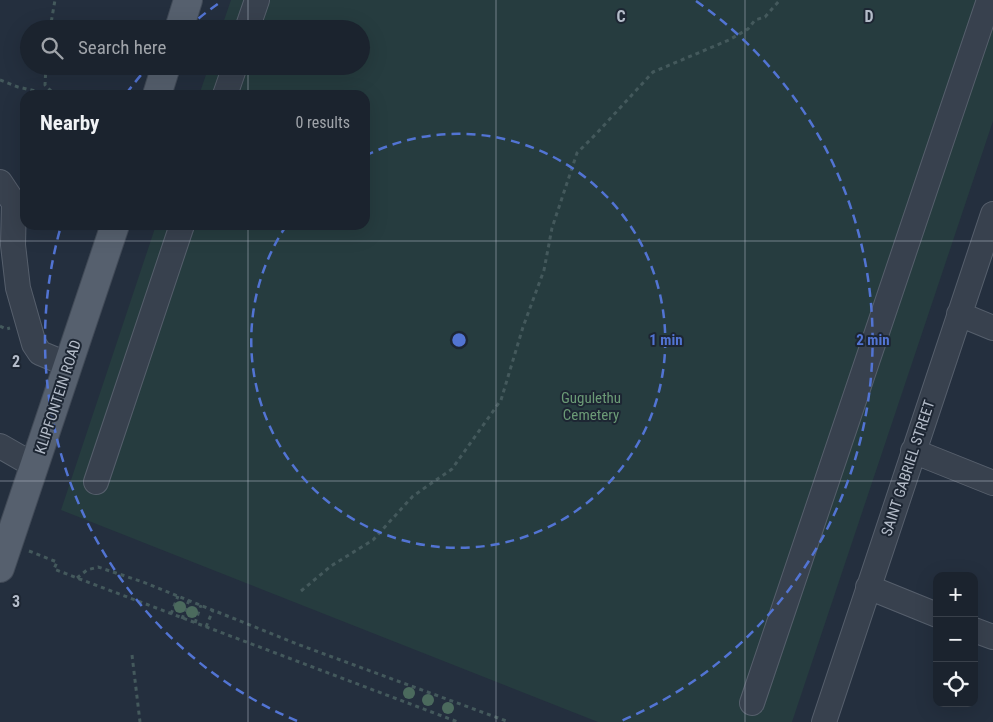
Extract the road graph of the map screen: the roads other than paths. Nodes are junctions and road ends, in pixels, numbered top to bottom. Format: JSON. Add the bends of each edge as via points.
{"nodes":[{"id":1,"x":188,"y":0,"type":"edge"},
{"id":2,"x":257,"y":0,"type":"edge"},
{"id":3,"x":990,"y":0,"type":"edge"},
{"id":4,"x":181,"y":20,"type":"edge"},
{"id":5,"x":250,"y":20,"type":"edge"},
{"id":6,"x":163,"y":75,"type":"edge"},
{"id":7,"x":232,"y":75,"type":"edge"},
{"id":8,"x":159,"y":90,"type":"edge"},
{"id":9,"x":227,"y":90,"type":"edge"},
{"id":10,"x":0,"y":182,"type":"edge"},
{"id":11,"x":993,"y":214,"type":"edge"},
{"id":12,"x":113,"y":230,"type":"edge"},
{"id":13,"x":180,"y":230,"type":"edge"},
{"id":14,"x":959,"y":314,"type":"junction"},
{"id":15,"x":993,"y":328,"type":"edge"},
{"id":16,"x":69,"y":365,"type":"junction"},
{"id":17,"x":0,"y":446,"type":"edge"},
{"id":18,"x":913,"y":452,"type":"junction"},
{"id":19,"x":35,"y":466,"type":"junction"},
{"id":20,"x":96,"y":482,"type":"dead end"},
{"id":21,"x":993,"y":483,"type":"edge"},
{"id":22,"x":0,"y":568,"type":"edge"},
{"id":23,"x":868,"y":587,"type":"junction"},
{"id":24,"x":933,"y":612,"type":"edge"},
{"id":25,"x":978,"y":631,"type":"edge"},
{"id":26,"x":993,"y":637,"type":"edge"},
{"id":27,"x":752,"y":703,"type":"dead end"},
{"id":28,"x":824,"y":722,"type":"edge"}],
"edges":[{"from":1,"to":4,"type":"main road"},
{"from":2,"to":5,"type":"street"},
{"from":3,"to":27,"type":"street"},
{"from":6,"to":8,"type":"main road"},
{"from":7,"to":9,"type":"street"},
{"from":10,"to":16,"type":"street","via":[[14,203],[18,288],[34,344],[40,353]]},
{"from":11,"to":14,"type":"street","name":"SAINT GABRIEL STREET"},
{"from":12,"to":16,"type":"main road","name":"KLIPFONTEIN ROAD"},
{"from":13,"to":20,"type":"street"},
{"from":14,"to":15,"type":"street"},
{"from":14,"to":18,"type":"street","name":"SAINT GABRIEL STREET"},
{"from":16,"to":19,"type":"main road","name":"KLIPFONTEIN ROAD"},
{"from":17,"to":19,"type":"street"},
{"from":18,"to":21,"type":"street"},
{"from":18,"to":23,"type":"street","name":"SAINT GABRIEL STREET"},
{"from":19,"to":22,"type":"main road","name":"KLIPFONTEIN ROAD"},
{"from":23,"to":24,"type":"street"},
{"from":23,"to":28,"type":"street","name":"SAINT GABRIEL STREET"},
{"from":25,"to":26,"type":"street"}]}
